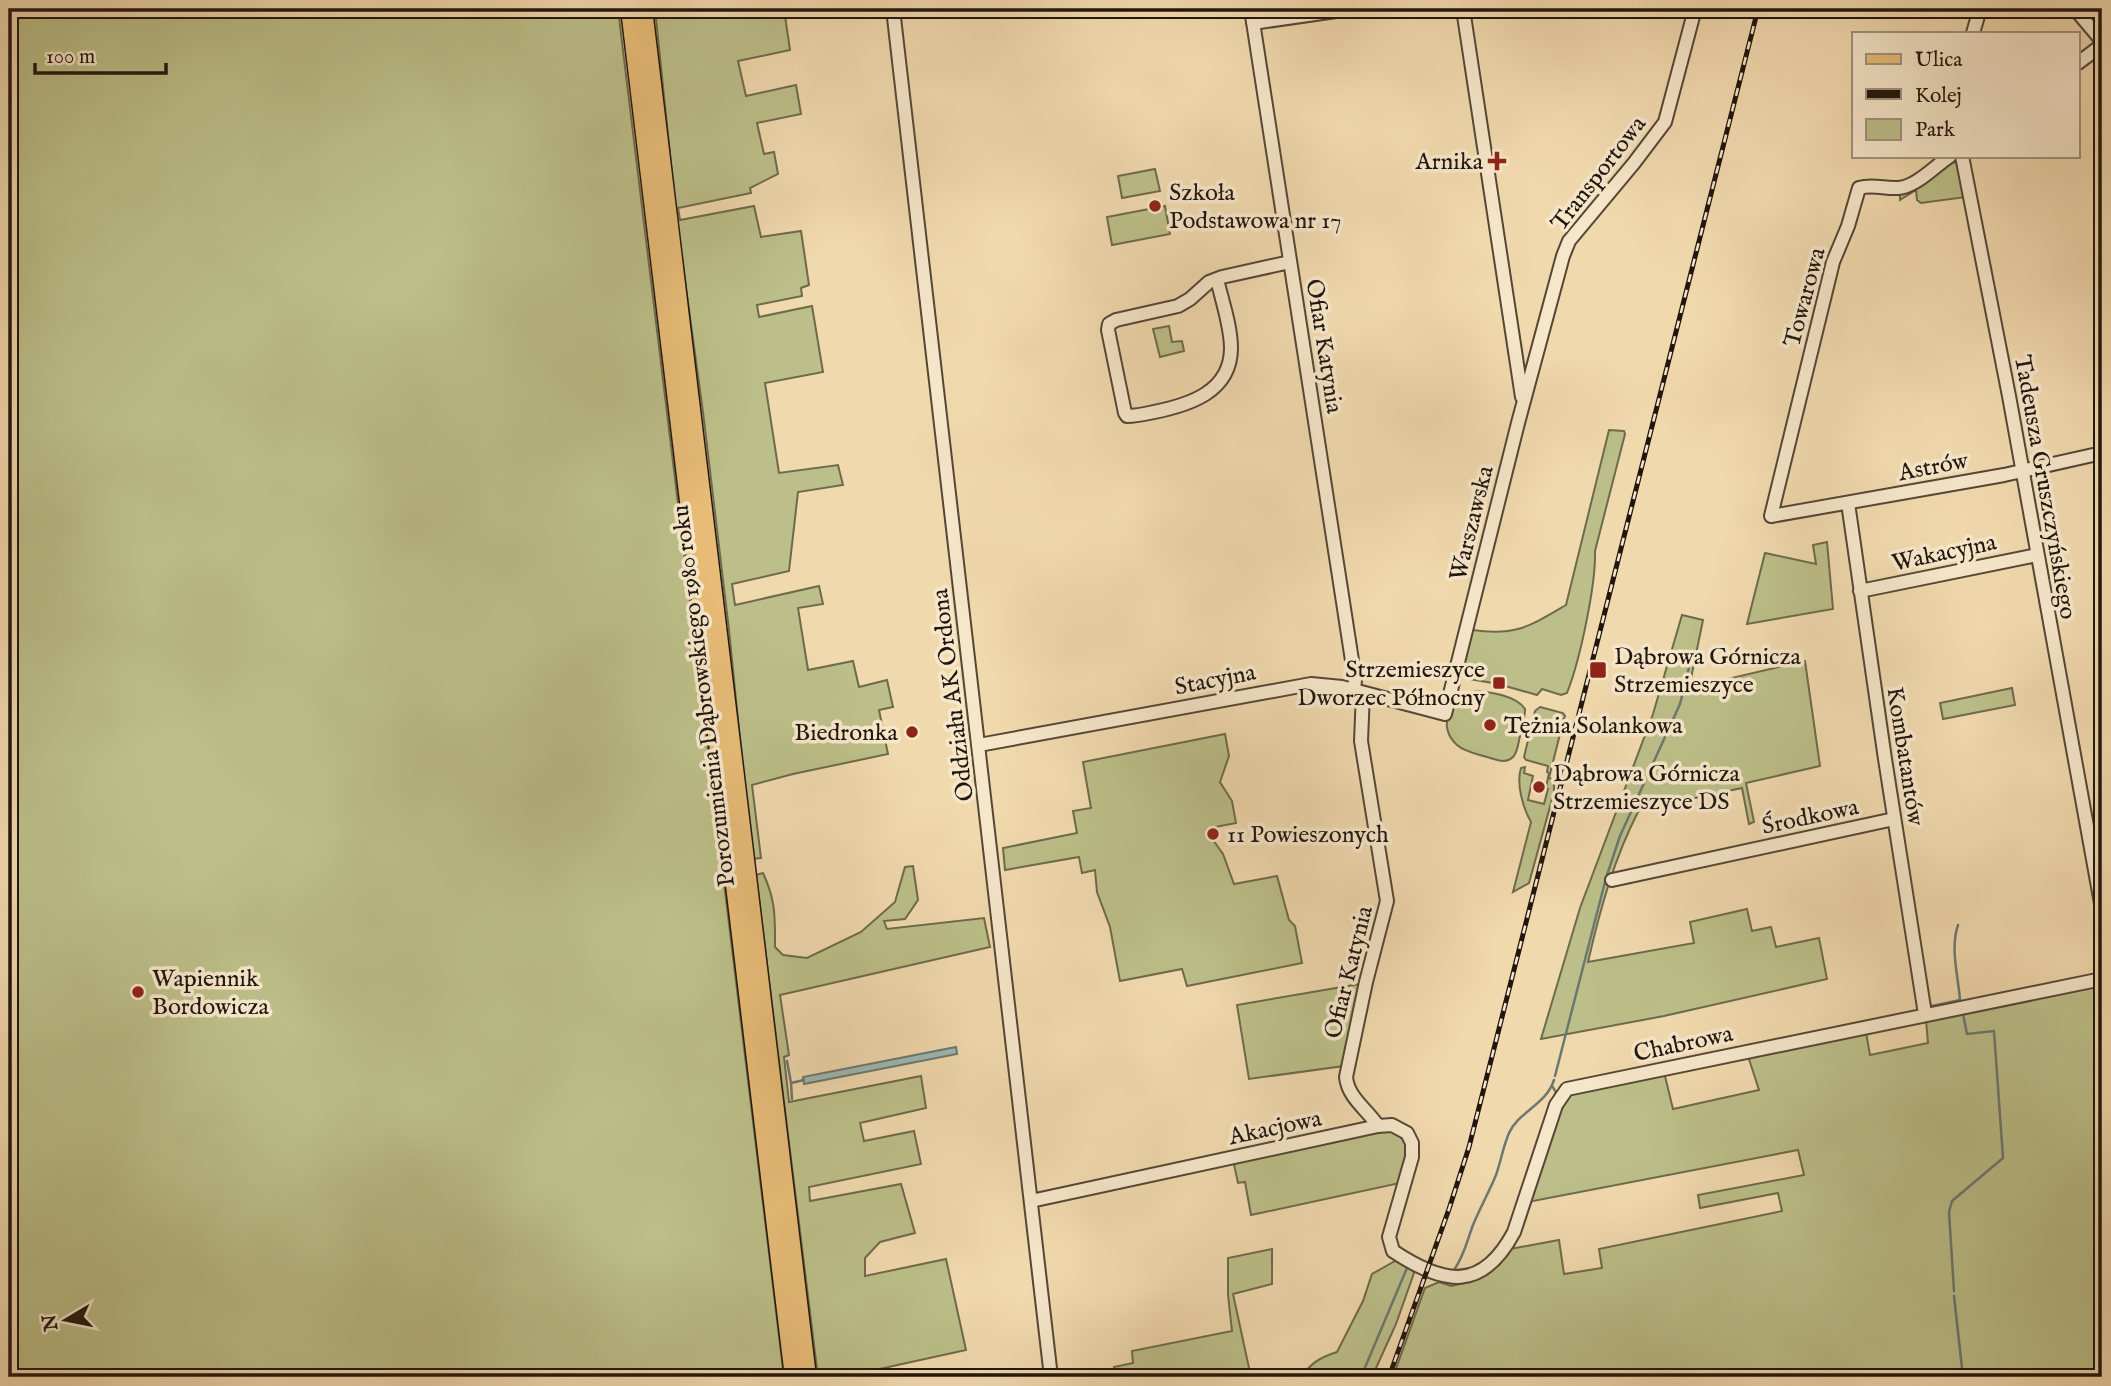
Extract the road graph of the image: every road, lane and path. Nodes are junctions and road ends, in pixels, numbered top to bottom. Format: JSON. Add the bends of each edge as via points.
{"nodes":[{"id":1,"x":629,"y":9,"type":"edge"},
{"id":2,"x":644,"y":9,"type":"edge"},
{"id":3,"x":893,"y":9,"type":"edge"},
{"id":4,"x":1251,"y":9,"type":"edge"},
{"id":5,"x":1350,"y":9,"type":"edge"},
{"id":6,"x":1463,"y":9,"type":"edge"},
{"id":7,"x":1695,"y":9,"type":"edge"},
{"id":8,"x":1980,"y":9,"type":"edge"},
{"id":9,"x":2075,"y":9,"type":"edge"},
{"id":10,"x":1253,"y":23,"type":"junction"},
{"id":11,"x":1973,"y":32,"type":"edge"},
{"id":12,"x":2102,"y":43,"type":"edge"},
{"id":13,"x":2080,"y":61,"type":"edge"},
{"id":14,"x":1947,"y":158,"type":"edge"},
{"id":15,"x":1962,"y":158,"type":"edge"},
{"id":16,"x":1290,"y":262,"type":"junction"},
{"id":17,"x":1217,"y":279,"type":"junction"},
{"id":18,"x":1516,"y":355,"type":"junction"},
{"id":19,"x":1536,"y":355,"type":"junction"},
{"id":20,"x":1523,"y":404,"type":"junction"},
{"id":21,"x":2102,"y":453,"type":"edge"},
{"id":22,"x":2022,"y":470,"type":"junction"},
{"id":23,"x":1848,"y":503,"type":"junction"},
{"id":24,"x":1771,"y":516,"type":"joint"},
{"id":25,"x":2038,"y":555,"type":"junction"},
{"id":26,"x":1860,"y":591,"type":"junction"},
{"id":27,"x":1358,"y":691,"type":"junction"},
{"id":28,"x":1448,"y":699,"type":"joint"},
{"id":29,"x":979,"y":745,"type":"junction"},
{"id":30,"x":1894,"y":819,"type":"junction"},
{"id":31,"x":1612,"y":880,"type":"dead end"},
{"id":32,"x":2102,"y":909,"type":"edge"},
{"id":33,"x":2102,"y":979,"type":"edge"},
{"id":34,"x":1926,"y":1014,"type":"junction"},
{"id":35,"x":1378,"y":1126,"type":"junction"},
{"id":36,"x":1031,"y":1201,"type":"junction"},
{"id":37,"x":793,"y":1377,"type":"edge"},
{"id":38,"x":808,"y":1377,"type":"edge"},
{"id":39,"x":1051,"y":1377,"type":"edge"}],
"edges":[{"from":1,"to":37,"type":"main road","name":"Porozumienia Dąbrowskiego 1980 roku"},
{"from":2,"to":38,"type":"main road","name":"Porozumienia Dąbrowskiego 1980 roku"},
{"from":3,"to":29,"type":"street","name":"Oddziału AK Ordona"},
{"from":4,"to":10,"type":"street","name":"Ofiar Katynia"},
{"from":5,"to":10,"type":"street"},
{"from":6,"to":18,"type":"street","name":"Warszawska"},
{"from":7,"to":19,"type":"street","name":"Transportowa","via":[[1665,122],[1569,241]]},
{"from":8,"to":11,"type":"street"},
{"from":9,"to":12,"type":"street"},
{"from":10,"to":16,"type":"street","name":"Ofiar Katynia"},
{"from":12,"to":13,"type":"street"},
{"from":14,"to":24,"type":"street","name":"Towarowa","via":[[1905,187],[1860,188],[1833,262]]},
{"from":15,"to":22,"type":"street","name":"Tadeusza Gruszczyńskiego"},
{"from":16,"to":17,"type":"street"},
{"from":16,"to":27,"type":"street","name":"Ofiar Katynia"},
{"from":17,"to":17,"type":"street","via":[[1178,306],[1109,324],[1127,416],[1189,404],[1222,378],[1231,347]]},
{"from":18,"to":19,"type":"street"},
{"from":18,"to":20,"type":"street","name":"Warszawska"},
{"from":19,"to":20,"type":"street","name":"Transportowa"},
{"from":20,"to":28,"type":"street","name":"Warszawska"},
{"from":21,"to":22,"type":"street","name":"Astrów"},
{"from":22,"to":23,"type":"street","name":"Astrów"},
{"from":22,"to":25,"type":"street","name":"Tadeusza Gruszczyńskiego"},
{"from":23,"to":24,"type":"street","name":"Astrów"},
{"from":23,"to":26,"type":"street","name":"Kombatantów"},
{"from":25,"to":26,"type":"street","name":"Wakacyjna"},
{"from":25,"to":32,"type":"street","name":"Tadeusza Gruszczyńskiego"},
{"from":26,"to":30,"type":"street","name":"Kombatantów"},
{"from":27,"to":28,"type":"street","name":"Stacyjna","via":[[1445,714]]},
{"from":27,"to":29,"type":"street","name":"Stacyjna","via":[[1322,684],[1293,686]]},
{"from":27,"to":35,"type":"street","name":"Ofiar Katynia","via":[[1361,741],[1387,901],[1346,1067],[1346,1084]]},
{"from":29,"to":36,"type":"street","name":"Oddziału AK Ordona"},
{"from":30,"to":31,"type":"street","name":"Środkowa"},
{"from":30,"to":34,"type":"street","name":"Kombatantów"},
{"from":33,"to":34,"type":"street","name":"Chabrowa"},
{"from":34,"to":35,"type":"street","name":"Chabrowa","via":[[1567,1089],[1556,1105],[1514,1232],[1497,1259],[1459,1278],[1416,1266],[1393,1251],[1389,1237],[1413,1148],[1402,1129]]},
{"from":35,"to":36,"type":"street","name":"Akacjowa"},
{"from":36,"to":39,"type":"street","name":"Oddziału AK Ordona"}]}
